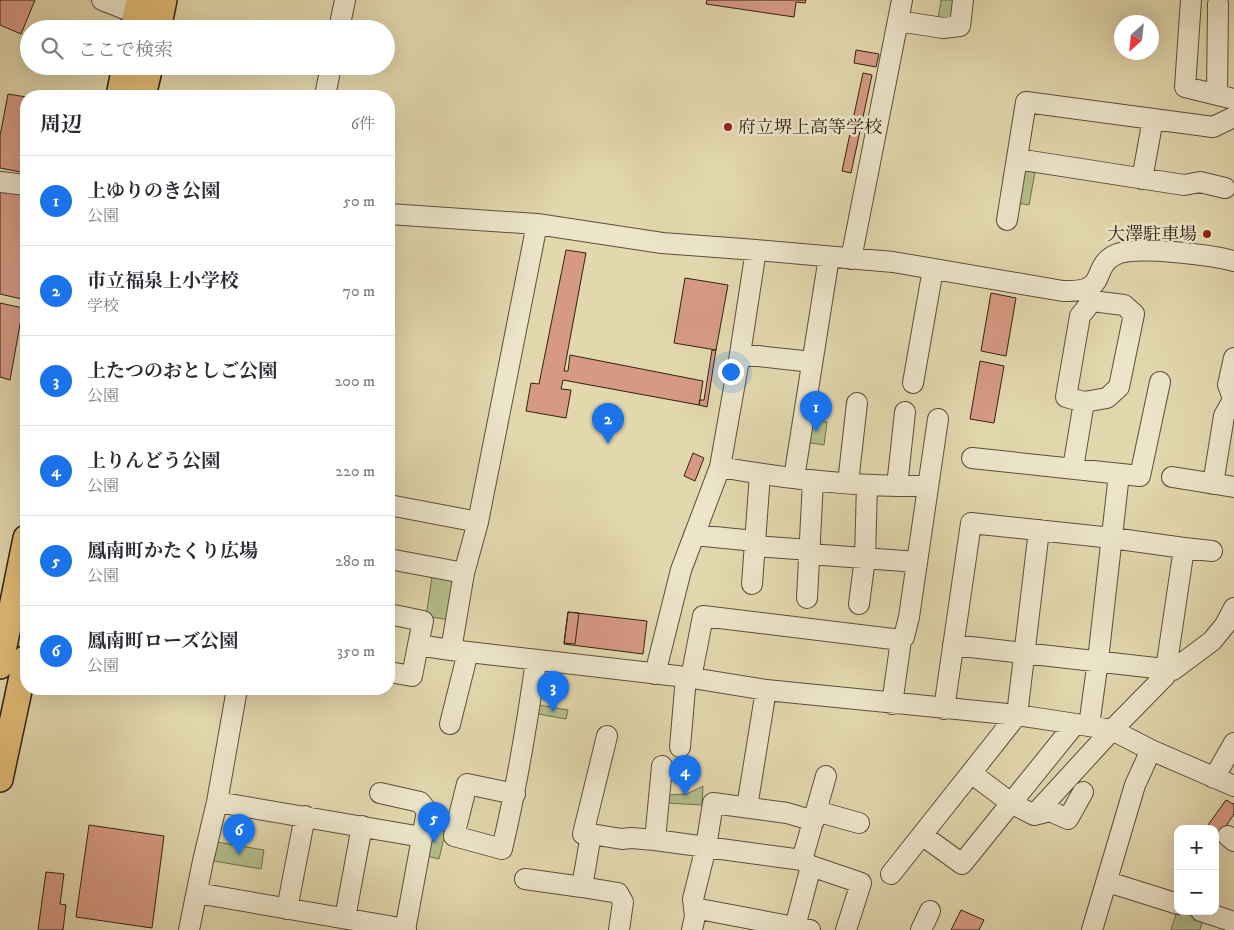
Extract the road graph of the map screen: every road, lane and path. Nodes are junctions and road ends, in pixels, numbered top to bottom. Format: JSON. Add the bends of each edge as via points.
{"nodes":[{"id":1,"x":102,"y":0,"type":"edge"},
{"id":2,"x":345,"y":0,"type":"edge"},
{"id":3,"x":902,"y":0,"type":"edge"},
{"id":4,"x":963,"y":0,"type":"edge"},
{"id":5,"x":1191,"y":0,"type":"edge"},
{"id":6,"x":1218,"y":4,"type":"dead end"},
{"id":7,"x":148,"y":16,"type":"edge"},
{"id":8,"x":341,"y":20,"type":"edge"},
{"id":9,"x":898,"y":21,"type":"junction"},
{"id":10,"x":123,"y":75,"type":"edge"},
{"id":11,"x":148,"y":75,"type":"edge"},
{"id":12,"x":329,"y":75,"type":"edge"},
{"id":13,"x":120,"y":90,"type":"edge"},
{"id":14,"x":144,"y":90,"type":"edge"},
{"id":15,"x":325,"y":90,"type":"edge"},
{"id":16,"x":1226,"y":97,"type":"edge"},
{"id":17,"x":1234,"y":117,"type":"edge"},
{"id":18,"x":1153,"y":119,"type":"junction"},
{"id":19,"x":1017,"y":159,"type":"junction"},
{"id":20,"x":1142,"y":179,"type":"junction"},
{"id":21,"x":0,"y":182,"type":"edge"},
{"id":22,"x":20,"y":184,"type":"edge"},
{"id":23,"x":1225,"y":188,"type":"dead end"},
{"id":24,"x":395,"y":214,"type":"edge"},
{"id":25,"x":1007,"y":220,"type":"dead end"},
{"id":26,"x":537,"y":224,"type":"junction"},
{"id":27,"x":756,"y":250,"type":"junction"},
{"id":28,"x":829,"y":257,"type":"junction"},
{"id":29,"x":851,"y":259,"type":"junction"},
{"id":30,"x":1234,"y":261,"type":"edge"},
{"id":31,"x":933,"y":269,"type":"junction"},
{"id":32,"x":1090,"y":295,"type":"junction"},
{"id":33,"x":740,"y":354,"type":"junction"},
{"id":34,"x":1234,"y":358,"type":"edge"},
{"id":35,"x":812,"y":362,"type":"junction"},
{"id":36,"x":1160,"y":382,"type":"dead end"},
{"id":37,"x":912,"y":383,"type":"dead end"},
{"id":38,"x":1233,"y":401,"type":"edge"},
{"id":39,"x":1084,"y":402,"type":"junction"},
{"id":40,"x":857,"y":403,"type":"dead end"},
{"id":41,"x":905,"y":412,"type":"dead end"},
{"id":42,"x":938,"y":419,"type":"dead end"},
{"id":43,"x":1226,"y":453,"type":"edge"},
{"id":44,"x":972,"y":458,"type":"dead end"},
{"id":45,"x":720,"y":468,"type":"junction"},
{"id":46,"x":1073,"y":468,"type":"junction"},
{"id":47,"x":760,"y":474,"type":"junction"},
{"id":48,"x":1119,"y":474,"type":"junction"},
{"id":49,"x":1172,"y":477,"type":"dead end"},
{"id":50,"x":804,"y":479,"type":"junction"},
{"id":51,"x":858,"y":484,"type":"junction"},
{"id":52,"x":1213,"y":484,"type":"junction"},
{"id":53,"x":898,"y":486,"type":"junction"},
{"id":54,"x":928,"y":486,"type":"junction"},
{"id":55,"x":1234,"y":488,"type":"edge"},
{"id":56,"x":395,"y":506,"type":"edge"},
{"id":57,"x":478,"y":522,"type":"junction"},
{"id":58,"x":1039,"y":530,"type":"junction"},
{"id":59,"x":694,"y":534,"type":"junction"},
{"id":60,"x":1112,"y":538,"type":"junction"},
{"id":61,"x":755,"y":543,"type":"junction"},
{"id":62,"x":1184,"y":548,"type":"junction"},
{"id":63,"x":810,"y":552,"type":"junction"},
{"id":64,"x":1212,"y":552,"type":"dead end"},
{"id":65,"x":865,"y":558,"type":"junction"},
{"id":66,"x":395,"y":560,"type":"edge"},
{"id":67,"x":917,"y":562,"type":"junction"},
{"id":68,"x":20,"y":566,"type":"edge"},
{"id":69,"x":464,"y":573,"type":"junction"},
{"id":70,"x":752,"y":584,"type":"dead end"},
{"id":71,"x":14,"y":593,"type":"edge"},
{"id":72,"x":807,"y":598,"type":"dead end"},
{"id":73,"x":859,"y":604,"type":"dead end"},
{"id":74,"x":1234,"y":608,"type":"edge"},
{"id":75,"x":395,"y":615,"type":"edge"},
{"id":76,"x":900,"y":640,"type":"junction"},
{"id":77,"x":418,"y":645,"type":"junction"},
{"id":78,"x":953,"y":645,"type":"junction"},
{"id":79,"x":460,"y":651,"type":"junction"},
{"id":80,"x":1023,"y":653,"type":"junction"},
{"id":81,"x":1098,"y":660,"type":"junction"},
{"id":82,"x":536,"y":661,"type":"junction"},
{"id":83,"x":0,"y":666,"type":"edge"},
{"id":84,"x":1167,"y":669,"type":"junction"},
{"id":85,"x":395,"y":673,"type":"edge"},
{"id":86,"x":655,"y":674,"type":"junction"},
{"id":87,"x":688,"y":678,"type":"junction"},
{"id":88,"x":20,"y":686,"type":"edge"},
{"id":89,"x":766,"y":690,"type":"junction"},
{"id":90,"x":236,"y":695,"type":"edge"},
{"id":91,"x":892,"y":704,"type":"junction"},
{"id":92,"x":944,"y":709,"type":"junction"},
{"id":93,"x":1017,"y":715,"type":"junction"},
{"id":94,"x":450,"y":724,"type":"dead end"},
{"id":95,"x":1082,"y":725,"type":"junction"},
{"id":96,"x":1112,"y":730,"type":"junction"},
{"id":97,"x":606,"y":736,"type":"dead end"},
{"id":98,"x":1234,"y":743,"type":"edge"},
{"id":99,"x":680,"y":747,"type":"dead end"},
{"id":100,"x":1152,"y":750,"type":"junction"},
{"id":101,"x":662,"y":766,"type":"dead end"},
{"id":102,"x":971,"y":773,"type":"junction"},
{"id":103,"x":826,"y":776,"type":"dead end"},
{"id":104,"x":1214,"y":778,"type":"junction"},
{"id":105,"x":0,"y":779,"type":"edge"},
{"id":106,"x":1234,"y":786,"type":"edge"},
{"id":107,"x":1083,"y":792,"type":"dead end"},
{"id":108,"x":380,"y":793,"type":"dead end"},
{"id":109,"x":515,"y":794,"type":"dead end"},
{"id":110,"x":217,"y":802,"type":"junction"},
{"id":111,"x":1011,"y":803,"type":"junction"},
{"id":112,"x":747,"y":807,"type":"junction"},
{"id":113,"x":1034,"y":815,"type":"junction"},
{"id":114,"x":305,"y":816,"type":"junction"},
{"id":115,"x":815,"y":816,"type":"junction"},
{"id":116,"x":859,"y":823,"type":"dead end"},
{"id":117,"x":362,"y":826,"type":"junction"},
{"id":118,"x":591,"y":834,"type":"junction"},
{"id":119,"x":922,"y":835,"type":"junction"},
{"id":120,"x":422,"y":837,"type":"junction"},
{"id":121,"x":655,"y":840,"type":"junction"},
{"id":122,"x":706,"y":847,"type":"junction"},
{"id":123,"x":806,"y":863,"type":"junction"},
{"id":124,"x":891,"y":874,"type":"dead end"},
{"id":125,"x":525,"y":879,"type":"dead end"},
{"id":126,"x":1108,"y":882,"type":"junction"},
{"id":127,"x":582,"y":887,"type":"junction"},
{"id":128,"x":197,"y":893,"type":"junction"},
{"id":129,"x":1174,"y":903,"type":"edge"},
{"id":130,"x":287,"y":908,"type":"junction"},
{"id":131,"x":694,"y":908,"type":"junction"},
{"id":132,"x":930,"y":911,"type":"dead end"},
{"id":133,"x":1213,"y":915,"type":"edge"},
{"id":134,"x":345,"y":918,"type":"junction"},
{"id":135,"x":1234,"y":922,"type":"edge"},
{"id":136,"x":793,"y":928,"type":"edge"},
{"id":137,"x":189,"y":930,"type":"edge"},
{"id":138,"x":405,"y":930,"type":"edge"},
{"id":139,"x":619,"y":930,"type":"edge"},
{"id":140,"x":692,"y":930,"type":"edge"},
{"id":141,"x":846,"y":930,"type":"edge"},
{"id":142,"x":921,"y":930,"type":"edge"},
{"id":143,"x":1092,"y":930,"type":"edge"}],
"edges":[{"from":1,"to":7,"type":"street"},
{"from":2,"to":8,"type":"street"},
{"from":3,"to":9,"type":"street"},
{"from":4,"to":9,"type":"street","via":[[960,26],[943,28]]},
{"from":5,"to":16,"type":"street","via":[[1186,87]]},
{"from":6,"to":16,"type":"street"},
{"from":9,"to":29,"type":"street"},
{"from":10,"to":13,"type":"main road"},
{"from":11,"to":14,"type":"main road"},
{"from":12,"to":15,"type":"street"},
{"from":17,"to":18,"type":"street","via":[[1214,127]]},
{"from":18,"to":19,"type":"street","via":[[1026,102]]},
{"from":18,"to":20,"type":"street"},
{"from":19,"to":20,"type":"street"},
{"from":19,"to":25,"type":"street"},
{"from":20,"to":23,"type":"street","via":[[1184,185],[1200,182]]},
{"from":21,"to":22,"type":"street"},
{"from":24,"to":26,"type":"street"},
{"from":26,"to":27,"type":"street","via":[[662,243]]},
{"from":26,"to":57,"type":"street"},
{"from":27,"to":28,"type":"street"},
{"from":27,"to":33,"type":"street"},
{"from":28,"to":29,"type":"street"},
{"from":28,"to":35,"type":"street"},
{"from":29,"to":31,"type":"street"},
{"from":30,"to":32,"type":"street","via":[[1177,252],[1128,251],[1110,258]]},
{"from":31,"to":32,"type":"street"},
{"from":31,"to":37,"type":"street"},
{"from":32,"to":39,"type":"street","via":[[1080,316],[1066,397]]},
{"from":32,"to":39,"type":"street","via":[[1124,305],[1134,314],[1119,387],[1107,398]]},
{"from":33,"to":35,"type":"street"},
{"from":33,"to":45,"type":"street"},
{"from":34,"to":38,"type":"street","via":[[1228,384]]},
{"from":35,"to":50,"type":"street"},
{"from":36,"to":48,"type":"street","via":[[1140,476]]},
{"from":38,"to":43,"type":"street","via":[[1224,416]]},
{"from":39,"to":46,"type":"street"},
{"from":40,"to":51,"type":"street"},
{"from":41,"to":53,"type":"street"},
{"from":42,"to":54,"type":"street"},
{"from":43,"to":52,"type":"street"},
{"from":44,"to":46,"type":"street"},
{"from":45,"to":47,"type":"street"},
{"from":45,"to":59,"type":"street"},
{"from":46,"to":48,"type":"street"},
{"from":47,"to":50,"type":"street"},
{"from":47,"to":61,"type":"street"},
{"from":48,"to":60,"type":"street"},
{"from":49,"to":52,"type":"street"},
{"from":50,"to":51,"type":"street"},
{"from":50,"to":63,"type":"street"},
{"from":51,"to":53,"type":"street"},
{"from":51,"to":65,"type":"street"},
{"from":52,"to":55,"type":"street"},
{"from":53,"to":54,"type":"street"},
{"from":54,"to":67,"type":"street"},
{"from":56,"to":57,"type":"street"},
{"from":57,"to":69,"type":"street"},
{"from":58,"to":60,"type":"street"},
{"from":58,"to":78,"type":"street","via":[[966,522]]},
{"from":58,"to":80,"type":"street"},
{"from":59,"to":61,"type":"street"},
{"from":59,"to":86,"type":"street","via":[[681,570]]},
{"from":60,"to":62,"type":"street"},
{"from":60,"to":81,"type":"street"},
{"from":61,"to":63,"type":"street"},
{"from":61,"to":70,"type":"street"},
{"from":62,"to":64,"type":"street"},
{"from":62,"to":84,"type":"street","via":[[1183,617]]},
{"from":63,"to":65,"type":"street"},
{"from":63,"to":72,"type":"street"},
{"from":65,"to":67,"type":"street"},
{"from":65,"to":73,"type":"street"},
{"from":66,"to":69,"type":"street"},
{"from":67,"to":76,"type":"street","via":[[904,637]]},
{"from":68,"to":71,"type":"main road"},
{"from":69,"to":79,"type":"street"},
{"from":71,"to":83,"type":"main road"},
{"from":74,"to":84,"type":"street","via":[[1226,626],[1212,641],[1173,670]]},
{"from":75,"to":77,"type":"street","via":[[423,621]]},
{"from":76,"to":87,"type":"street","via":[[703,616]]},
{"from":76,"to":91,"type":"street"},
{"from":77,"to":79,"type":"street"},
{"from":77,"to":85,"type":"street","via":[[412,676]]},
{"from":78,"to":80,"type":"street"},
{"from":78,"to":92,"type":"street"},
{"from":79,"to":82,"type":"street"},
{"from":79,"to":94,"type":"street"},
{"from":80,"to":81,"type":"street"},
{"from":80,"to":93,"type":"street"},
{"from":81,"to":84,"type":"street"},
{"from":81,"to":95,"type":"street"},
{"from":82,"to":86,"type":"street"},
{"from":82,"to":109,"type":"street"},
{"from":84,"to":96,"type":"street","via":[[1165,676]]},
{"from":86,"to":87,"type":"street"},
{"from":87,"to":89,"type":"street"},
{"from":87,"to":99,"type":"street"},
{"from":88,"to":105,"type":"main road"},
{"from":89,"to":91,"type":"street"},
{"from":89,"to":112,"type":"street"},
{"from":90,"to":110,"type":"street"},
{"from":91,"to":92,"type":"street"},
{"from":92,"to":93,"type":"street"},
{"from":93,"to":95,"type":"street"},
{"from":93,"to":102,"type":"street"},
{"from":95,"to":96,"type":"street"},
{"from":95,"to":111,"type":"street"},
{"from":96,"to":100,"type":"street"},
{"from":96,"to":113,"type":"street"},
{"from":97,"to":118,"type":"street","via":[[583,834]]},
{"from":98,"to":104,"type":"street"},
{"from":100,"to":104,"type":"street"},
{"from":100,"to":126,"type":"street","via":[[1135,785]]},
{"from":101,"to":121,"type":"street"},
{"from":102,"to":111,"type":"street"},
{"from":102,"to":119,"type":"street"},
{"from":103,"to":115,"type":"street"},
{"from":104,"to":106,"type":"street"},
{"from":107,"to":113,"type":"street","via":[[1068,819],[1050,811]]},
{"from":108,"to":120,"type":"street","via":[[420,802],[427,811]]},
{"from":110,"to":114,"type":"street"},
{"from":110,"to":128,"type":"street"},
{"from":111,"to":113,"type":"street"},
{"from":111,"to":119,"type":"street","via":[[962,864]]},
{"from":112,"to":115,"type":"street"},
{"from":112,"to":122,"type":"street","via":[[713,803]]},
{"from":114,"to":117,"type":"street"},
{"from":114,"to":130,"type":"street"},
{"from":115,"to":116,"type":"street"},
{"from":115,"to":123,"type":"street"},
{"from":117,"to":120,"type":"street"},
{"from":117,"to":134,"type":"street"},
{"from":118,"to":121,"type":"street"},
{"from":118,"to":127,"type":"street"},
{"from":119,"to":124,"type":"street"},
{"from":120,"to":138,"type":"street"},
{"from":121,"to":122,"type":"street"},
{"from":122,"to":123,"type":"street"},
{"from":122,"to":131,"type":"street","via":[[693,899]]},
{"from":123,"to":136,"type":"street"},
{"from":123,"to":141,"type":"street","via":[[861,883]]},
{"from":125,"to":127,"type":"street"},
{"from":126,"to":129,"type":"street"},
{"from":126,"to":143,"type":"street"},
{"from":127,"to":139,"type":"street","via":[[618,893],[623,902]]},
{"from":128,"to":130,"type":"street"},
{"from":128,"to":137,"type":"street"},
{"from":130,"to":134,"type":"street"},
{"from":131,"to":136,"type":"street"},
{"from":131,"to":140,"type":"street"},
{"from":132,"to":142,"type":"street"},
{"from":133,"to":135,"type":"street"},
{"from":134,"to":138,"type":"street"}]}
